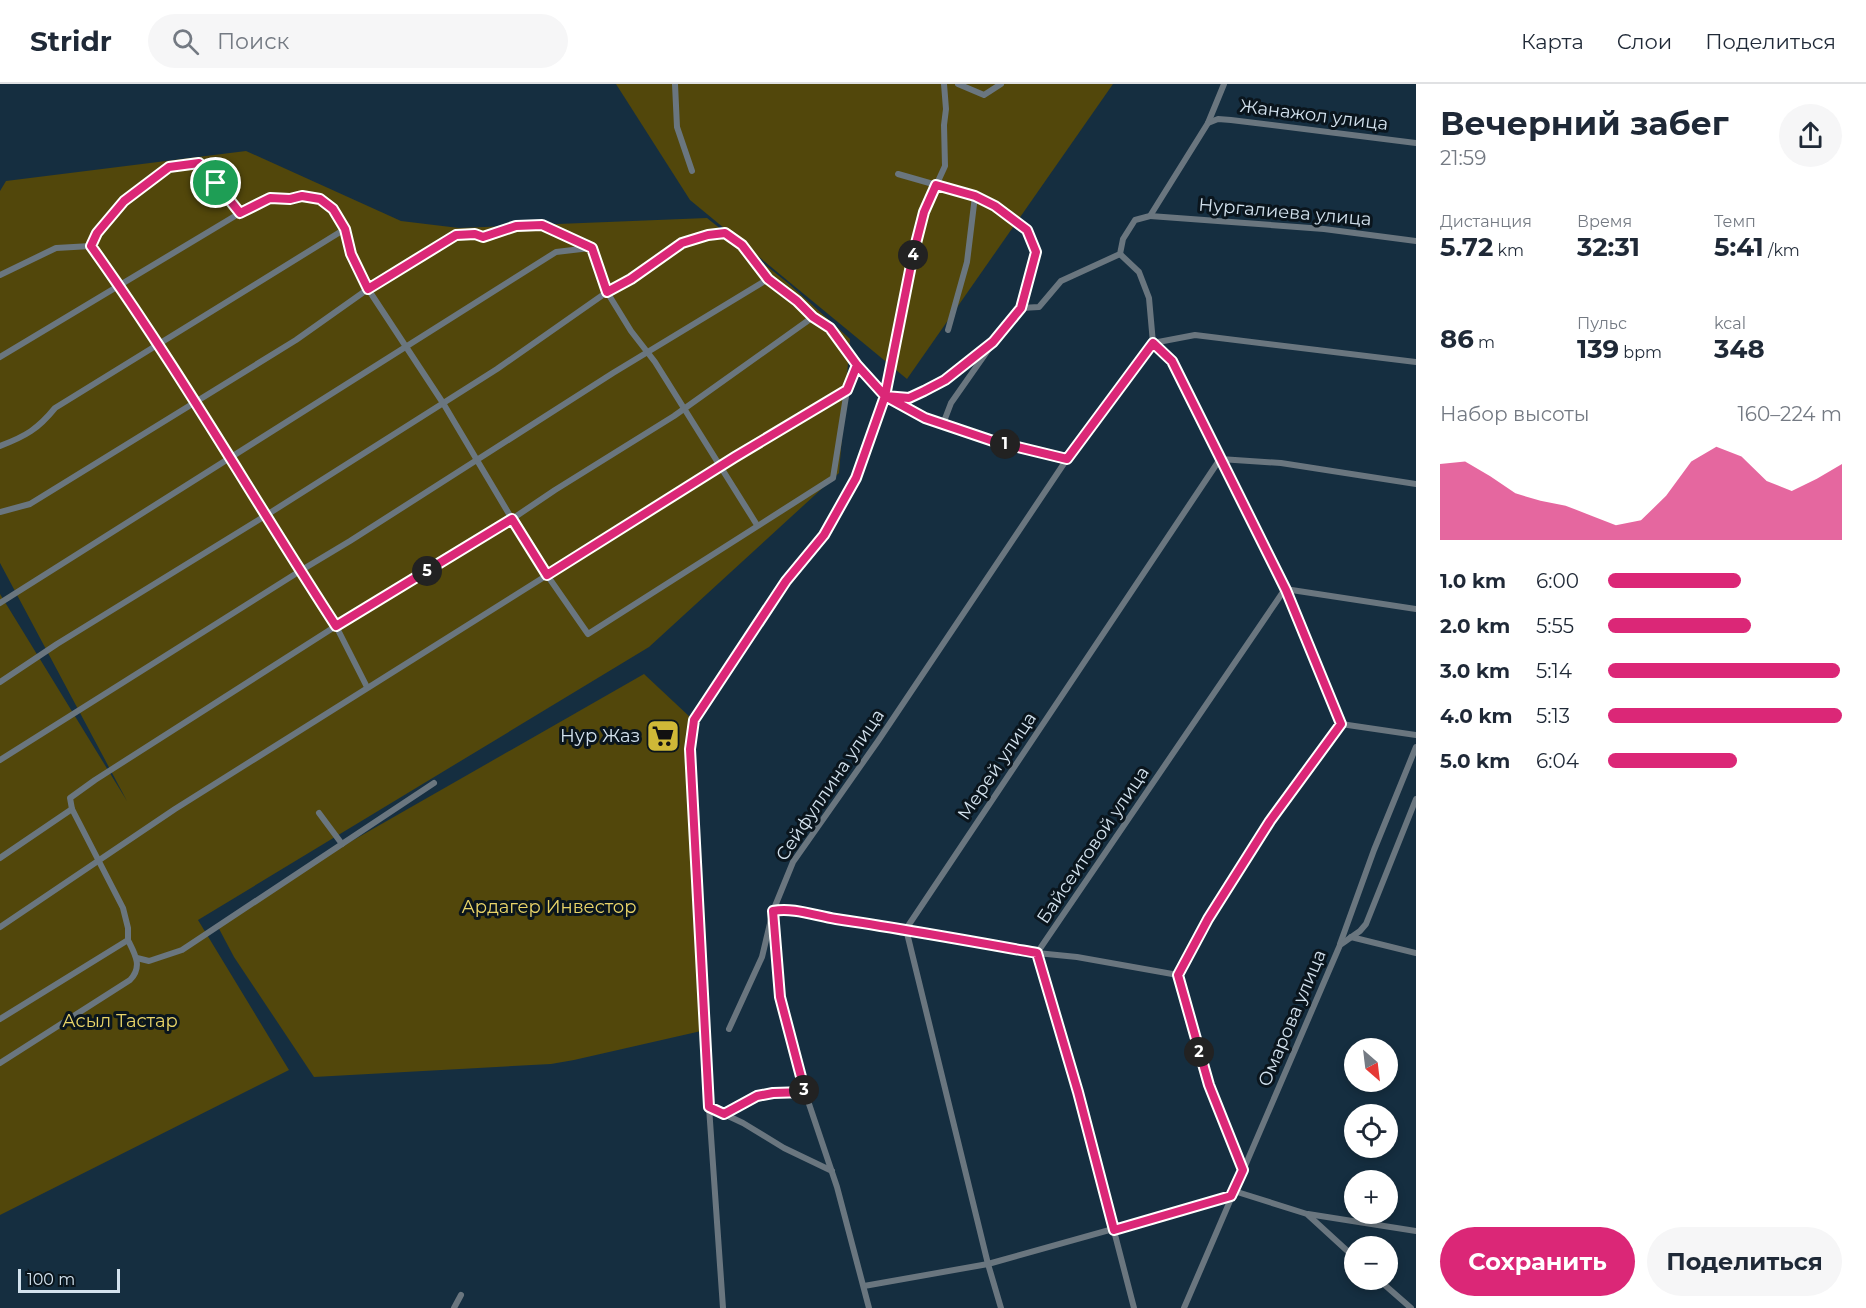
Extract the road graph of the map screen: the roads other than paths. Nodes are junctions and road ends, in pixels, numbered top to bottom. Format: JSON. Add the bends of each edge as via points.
{"nodes":[{"id":1,"x":675,"y":84,"type":"edge"},
{"id":2,"x":944,"y":84,"type":"edge"},
{"id":3,"x":958,"y":84,"type":"edge"},
{"id":4,"x":1001,"y":84,"type":"edge"},
{"id":5,"x":1224,"y":84,"type":"edge"},
{"id":6,"x":1208,"y":123,"type":"junction"},
{"id":7,"x":1416,"y":143,"type":"edge"},
{"id":8,"x":692,"y":171,"type":"dead end"},
{"id":9,"x":898,"y":174,"type":"dead end"},
{"id":10,"x":936,"y":185,"type":"junction"},
{"id":11,"x":975,"y":196,"type":"junction"},
{"id":12,"x":240,"y":213,"type":"junction"},
{"id":13,"x":1150,"y":216,"type":"junction"},
{"id":14,"x":345,"y":229,"type":"junction"},
{"id":15,"x":1416,"y":241,"type":"edge"},
{"id":16,"x":91,"y":246,"type":"junction"},
{"id":17,"x":592,"y":248,"type":"junction"},
{"id":18,"x":1120,"y":254,"type":"junction"},
{"id":19,"x":0,"y":275,"type":"edge"},
{"id":20,"x":768,"y":279,"type":"junction"},
{"id":21,"x":120,"y":286,"type":"junction"},
{"id":22,"x":368,"y":289,"type":"junction"},
{"id":23,"x":607,"y":292,"type":"junction"},
{"id":24,"x":1021,"y":308,"type":"junction"},
{"id":25,"x":813,"y":317,"type":"junction"},
{"id":26,"x":948,"y":330,"type":"dead end"},
{"id":27,"x":993,"y":342,"type":"junction"},
{"id":28,"x":1153,"y":343,"type":"junction"},
{"id":29,"x":159,"y":344,"type":"junction"},
{"id":30,"x":406,"y":348,"type":"junction"},
{"id":31,"x":647,"y":352,"type":"junction"},
{"id":32,"x":0,"y":357,"type":"edge"},
{"id":33,"x":1416,"y":362,"type":"edge"},
{"id":34,"x":857,"y":365,"type":"junction"},
{"id":35,"x":847,"y":390,"type":"junction"},
{"id":36,"x":885,"y":396,"type":"junction"},
{"id":37,"x":196,"y":401,"type":"junction"},
{"id":38,"x":443,"y":403,"type":"junction"},
{"id":39,"x":685,"y":409,"type":"junction"},
{"id":40,"x":943,"y":424,"type":"junction"},
{"id":41,"x":0,"y":446,"type":"edge"},
{"id":42,"x":230,"y":459,"type":"junction"},
{"id":43,"x":1067,"y":459,"type":"junction"},
{"id":44,"x":1220,"y":459,"type":"junction"},
{"id":45,"x":477,"y":461,"type":"junction"},
{"id":46,"x":721,"y":466,"type":"junction"},
{"id":47,"x":1416,"y":484,"type":"edge"},
{"id":48,"x":0,"y":512,"type":"edge"},
{"id":49,"x":266,"y":516,"type":"junction"},
{"id":50,"x":512,"y":519,"type":"junction"},
{"id":51,"x":758,"y":525,"type":"junction"},
{"id":52,"x":300,"y":571,"type":"junction"},
{"id":53,"x":547,"y":575,"type":"junction"},
{"id":54,"x":1286,"y":590,"type":"junction"},
{"id":55,"x":0,"y":603,"type":"edge"},
{"id":56,"x":1416,"y":609,"type":"edge"},
{"id":57,"x":336,"y":626,"type":"junction"},
{"id":58,"x":0,"y":682,"type":"edge"},
{"id":59,"x":367,"y":687,"type":"junction"},
{"id":60,"x":1341,"y":724,"type":"junction"},
{"id":61,"x":1416,"y":735,"type":"edge"},
{"id":62,"x":1416,"y":747,"type":"edge"},
{"id":63,"x":0,"y":760,"type":"edge"},
{"id":64,"x":434,"y":783,"type":"dead end"},
{"id":65,"x":1416,"y":799,"type":"edge"},
{"id":66,"x":72,"y":808,"type":"junction"},
{"id":67,"x":319,"y":813,"type":"dead end"},
{"id":68,"x":342,"y":844,"type":"junction"},
{"id":69,"x":0,"y":858,"type":"edge"},
{"id":70,"x":98,"y":861,"type":"junction"},
{"id":71,"x":773,"y":911,"type":"junction"},
{"id":72,"x":0,"y":927,"type":"edge"},
{"id":73,"x":906,"y":929,"type":"junction"},
{"id":74,"x":1352,"y":937,"type":"junction"},
{"id":75,"x":128,"y":940,"type":"junction"},
{"id":76,"x":1340,"y":945,"type":"junction"},
{"id":77,"x":1037,"y":953,"type":"junction"},
{"id":78,"x":1416,"y":953,"type":"edge"},
{"id":79,"x":137,"y":958,"type":"junction"},
{"id":80,"x":1178,"y":975,"type":"junction"},
{"id":81,"x":0,"y":1019,"type":"edge"},
{"id":82,"x":729,"y":1029,"type":"dead end"},
{"id":83,"x":0,"y":1063,"type":"edge"},
{"id":84,"x":805,"y":1092,"type":"junction"},
{"id":85,"x":709,"y":1107,"type":"junction"},
{"id":86,"x":724,"y":1114,"type":"junction"},
{"id":87,"x":1243,"y":1170,"type":"junction"},
{"id":88,"x":832,"y":1171,"type":"junction"},
{"id":89,"x":1232,"y":1194,"type":"junction"},
{"id":90,"x":1307,"y":1214,"type":"junction"},
{"id":91,"x":1114,"y":1230,"type":"junction"},
{"id":92,"x":1416,"y":1231,"type":"edge"},
{"id":93,"x":1344,"y":1248,"type":"edge"},
{"id":94,"x":988,"y":1264,"type":"junction"},
{"id":95,"x":864,"y":1286,"type":"junction"},
{"id":96,"x":1390,"y":1290,"type":"edge"},
{"id":97,"x":461,"y":1295,"type":"dead end"},
{"id":98,"x":454,"y":1308,"type":"edge"},
{"id":99,"x":723,"y":1308,"type":"edge"},
{"id":100,"x":870,"y":1308,"type":"edge"},
{"id":101,"x":1001,"y":1308,"type":"edge"},
{"id":102,"x":1134,"y":1308,"type":"edge"},
{"id":103,"x":1184,"y":1308,"type":"edge"},
{"id":104,"x":1411,"y":1308,"type":"edge"}],
"edges":[{"from":1,"to":8,"type":"street","via":[[677,127]]},
{"from":2,"to":10,"type":"street","via":[[945,166]]},
{"from":3,"to":4,"type":"street","via":[[984,95]]},
{"from":5,"to":6,"type":"street"},
{"from":6,"to":7,"type":"street","name":"Жанажол улица","via":[[1231,120]]},
{"from":6,"to":13,"type":"street"},
{"from":9,"to":10,"type":"street"},
{"from":10,"to":11,"type":"street"},
{"from":10,"to":36,"type":"street","via":[[913,255]]},
{"from":11,"to":24,"type":"street","via":[[1027,230],[1036,252]]},
{"from":11,"to":26,"type":"street","via":[[967,262]]},
{"from":12,"to":14,"type":"street","via":[[270,198],[302,196],[320,199],[333,209]]},
{"from":12,"to":16,"type":"street","via":[[199,163],[169,167],[124,201]]},
{"from":12,"to":21,"type":"street"},
{"from":13,"to":15,"type":"street","name":"Нургалиева улица","via":[[1324,229]]},
{"from":13,"to":18,"type":"street","via":[[1135,220],[1123,238]]},
{"from":14,"to":22,"type":"street","via":[[351,254]]},
{"from":14,"to":29,"type":"street"},
{"from":16,"to":19,"type":"street","via":[[56,248]]},
{"from":16,"to":21,"type":"street"},
{"from":17,"to":22,"type":"street","via":[[542,225],[516,226],[483,237],[456,235]]},
{"from":17,"to":23,"type":"street"},
{"from":17,"to":30,"type":"street","via":[[556,252]]},
{"from":18,"to":24,"type":"street","via":[[1061,281],[1039,307]]},
{"from":18,"to":28,"type":"street","via":[[1139,272],[1149,298]]},
{"from":20,"to":23,"type":"street","via":[[742,245],[725,233],[682,243]]},
{"from":20,"to":25,"type":"street"},
{"from":20,"to":31,"type":"street"},
{"from":21,"to":29,"type":"street"},
{"from":21,"to":32,"type":"street"},
{"from":22,"to":30,"type":"street"},
{"from":22,"to":37,"type":"street","via":[[296,340]]},
{"from":23,"to":31,"type":"street"},
{"from":23,"to":38,"type":"street"},
{"from":24,"to":27,"type":"street"},
{"from":25,"to":34,"type":"street","via":[[830,328]]},
{"from":25,"to":39,"type":"street"},
{"from":27,"to":36,"type":"street","via":[[945,380],[924,391],[909,398]]},
{"from":27,"to":40,"type":"street","via":[[951,403]]},
{"from":28,"to":33,"type":"street","via":[[1194,335]]},
{"from":28,"to":43,"type":"street","name":"Сейфуллина улица"},
{"from":28,"to":44,"type":"street","via":[[1172,361]]},
{"from":29,"to":37,"type":"street"},
{"from":29,"to":41,"type":"street","via":[[55,408],[41,426]]},
{"from":30,"to":38,"type":"street"},
{"from":30,"to":42,"type":"street"},
{"from":31,"to":39,"type":"street"},
{"from":31,"to":45,"type":"street"},
{"from":34,"to":35,"type":"street"},
{"from":34,"to":36,"type":"street"},
{"from":35,"to":46,"type":"street"},
{"from":35,"to":51,"type":"street","via":[[833,478]]},
{"from":36,"to":40,"type":"street"},
{"from":36,"to":85,"type":"street","via":[[856,478],[824,535],[786,581],[694,720],[690,749]]},
{"from":37,"to":42,"type":"street"},
{"from":37,"to":48,"type":"street","via":[[30,504]]},
{"from":38,"to":45,"type":"street"},
{"from":38,"to":49,"type":"street"},
{"from":39,"to":46,"type":"street"},
{"from":39,"to":50,"type":"street"},
{"from":40,"to":43,"type":"street"},
{"from":42,"to":49,"type":"street"},
{"from":42,"to":55,"type":"street"},
{"from":43,"to":71,"type":"street","name":"Сейфуллина улица","via":[[794,862]]},
{"from":44,"to":47,"type":"street","via":[[1281,463]]},
{"from":44,"to":54,"type":"street"},
{"from":44,"to":73,"type":"street","name":"Мерей улица"},
{"from":45,"to":50,"type":"street"},
{"from":45,"to":52,"type":"street"},
{"from":46,"to":51,"type":"street"},
{"from":46,"to":53,"type":"street"},
{"from":49,"to":52,"type":"street"},
{"from":49,"to":58,"type":"street"},
{"from":50,"to":53,"type":"street"},
{"from":50,"to":57,"type":"street"},
{"from":51,"to":53,"type":"street","via":[[588,634]]},
{"from":52,"to":57,"type":"street"},
{"from":52,"to":63,"type":"street"},
{"from":53,"to":59,"type":"street"},
{"from":54,"to":56,"type":"street"},
{"from":54,"to":60,"type":"street"},
{"from":54,"to":77,"type":"street","name":"Байсеитовой улица"},
{"from":57,"to":59,"type":"street"},
{"from":57,"to":66,"type":"street","via":[[95,780],[70,798]]},
{"from":59,"to":70,"type":"street"},
{"from":60,"to":61,"type":"street"},
{"from":60,"to":80,"type":"street","via":[[1270,821]]},
{"from":62,"to":76,"type":"street"},
{"from":64,"to":68,"type":"street"},
{"from":65,"to":74,"type":"street","name":"Омарова улица","via":[[1366,924]]},
{"from":66,"to":69,"type":"street"},
{"from":66,"to":70,"type":"street"},
{"from":67,"to":68,"type":"street"},
{"from":68,"to":79,"type":"street","via":[[182,950],[149,961]]},
{"from":70,"to":72,"type":"street"},
{"from":70,"to":75,"type":"street","via":[[123,908]]},
{"from":71,"to":73,"type":"street","via":[[785,909]]},
{"from":71,"to":82,"type":"street","via":[[762,957]]},
{"from":71,"to":84,"type":"street","name":"Сейфуллина улица","via":[[780,997]]},
{"from":73,"to":77,"type":"street"},
{"from":73,"to":94,"type":"street"},
{"from":74,"to":76,"type":"street","name":"Омарова улица"},
{"from":74,"to":78,"type":"street"},
{"from":75,"to":79,"type":"street"},
{"from":75,"to":81,"type":"street"},
{"from":76,"to":87,"type":"street","name":"Омарова улица"},
{"from":77,"to":80,"type":"street"},
{"from":77,"to":91,"type":"street"},
{"from":79,"to":83,"type":"street","via":[[138,969],[130,980]]},
{"from":80,"to":87,"type":"street","via":[[1209,1085]]},
{"from":84,"to":86,"type":"street","via":[[757,1096]]},
{"from":84,"to":88,"type":"street","name":"Сейфуллина улица"},
{"from":85,"to":86,"type":"street"},
{"from":85,"to":99,"type":"street"},
{"from":86,"to":88,"type":"street"},
{"from":87,"to":89,"type":"street","name":"Омарова улица"},
{"from":88,"to":95,"type":"street","name":"Сейфуллина улица"},
{"from":89,"to":90,"type":"street"},
{"from":89,"to":91,"type":"street"},
{"from":89,"to":103,"type":"street","name":"Омарова улица"},
{"from":90,"to":92,"type":"street"},
{"from":90,"to":93,"type":"street"},
{"from":91,"to":94,"type":"street"},
{"from":91,"to":102,"type":"street"},
{"from":94,"to":95,"type":"street"},
{"from":94,"to":101,"type":"street"},
{"from":95,"to":100,"type":"street","name":"Сейфуллина улица"},
{"from":96,"to":104,"type":"street"},
{"from":97,"to":98,"type":"street"}]}
